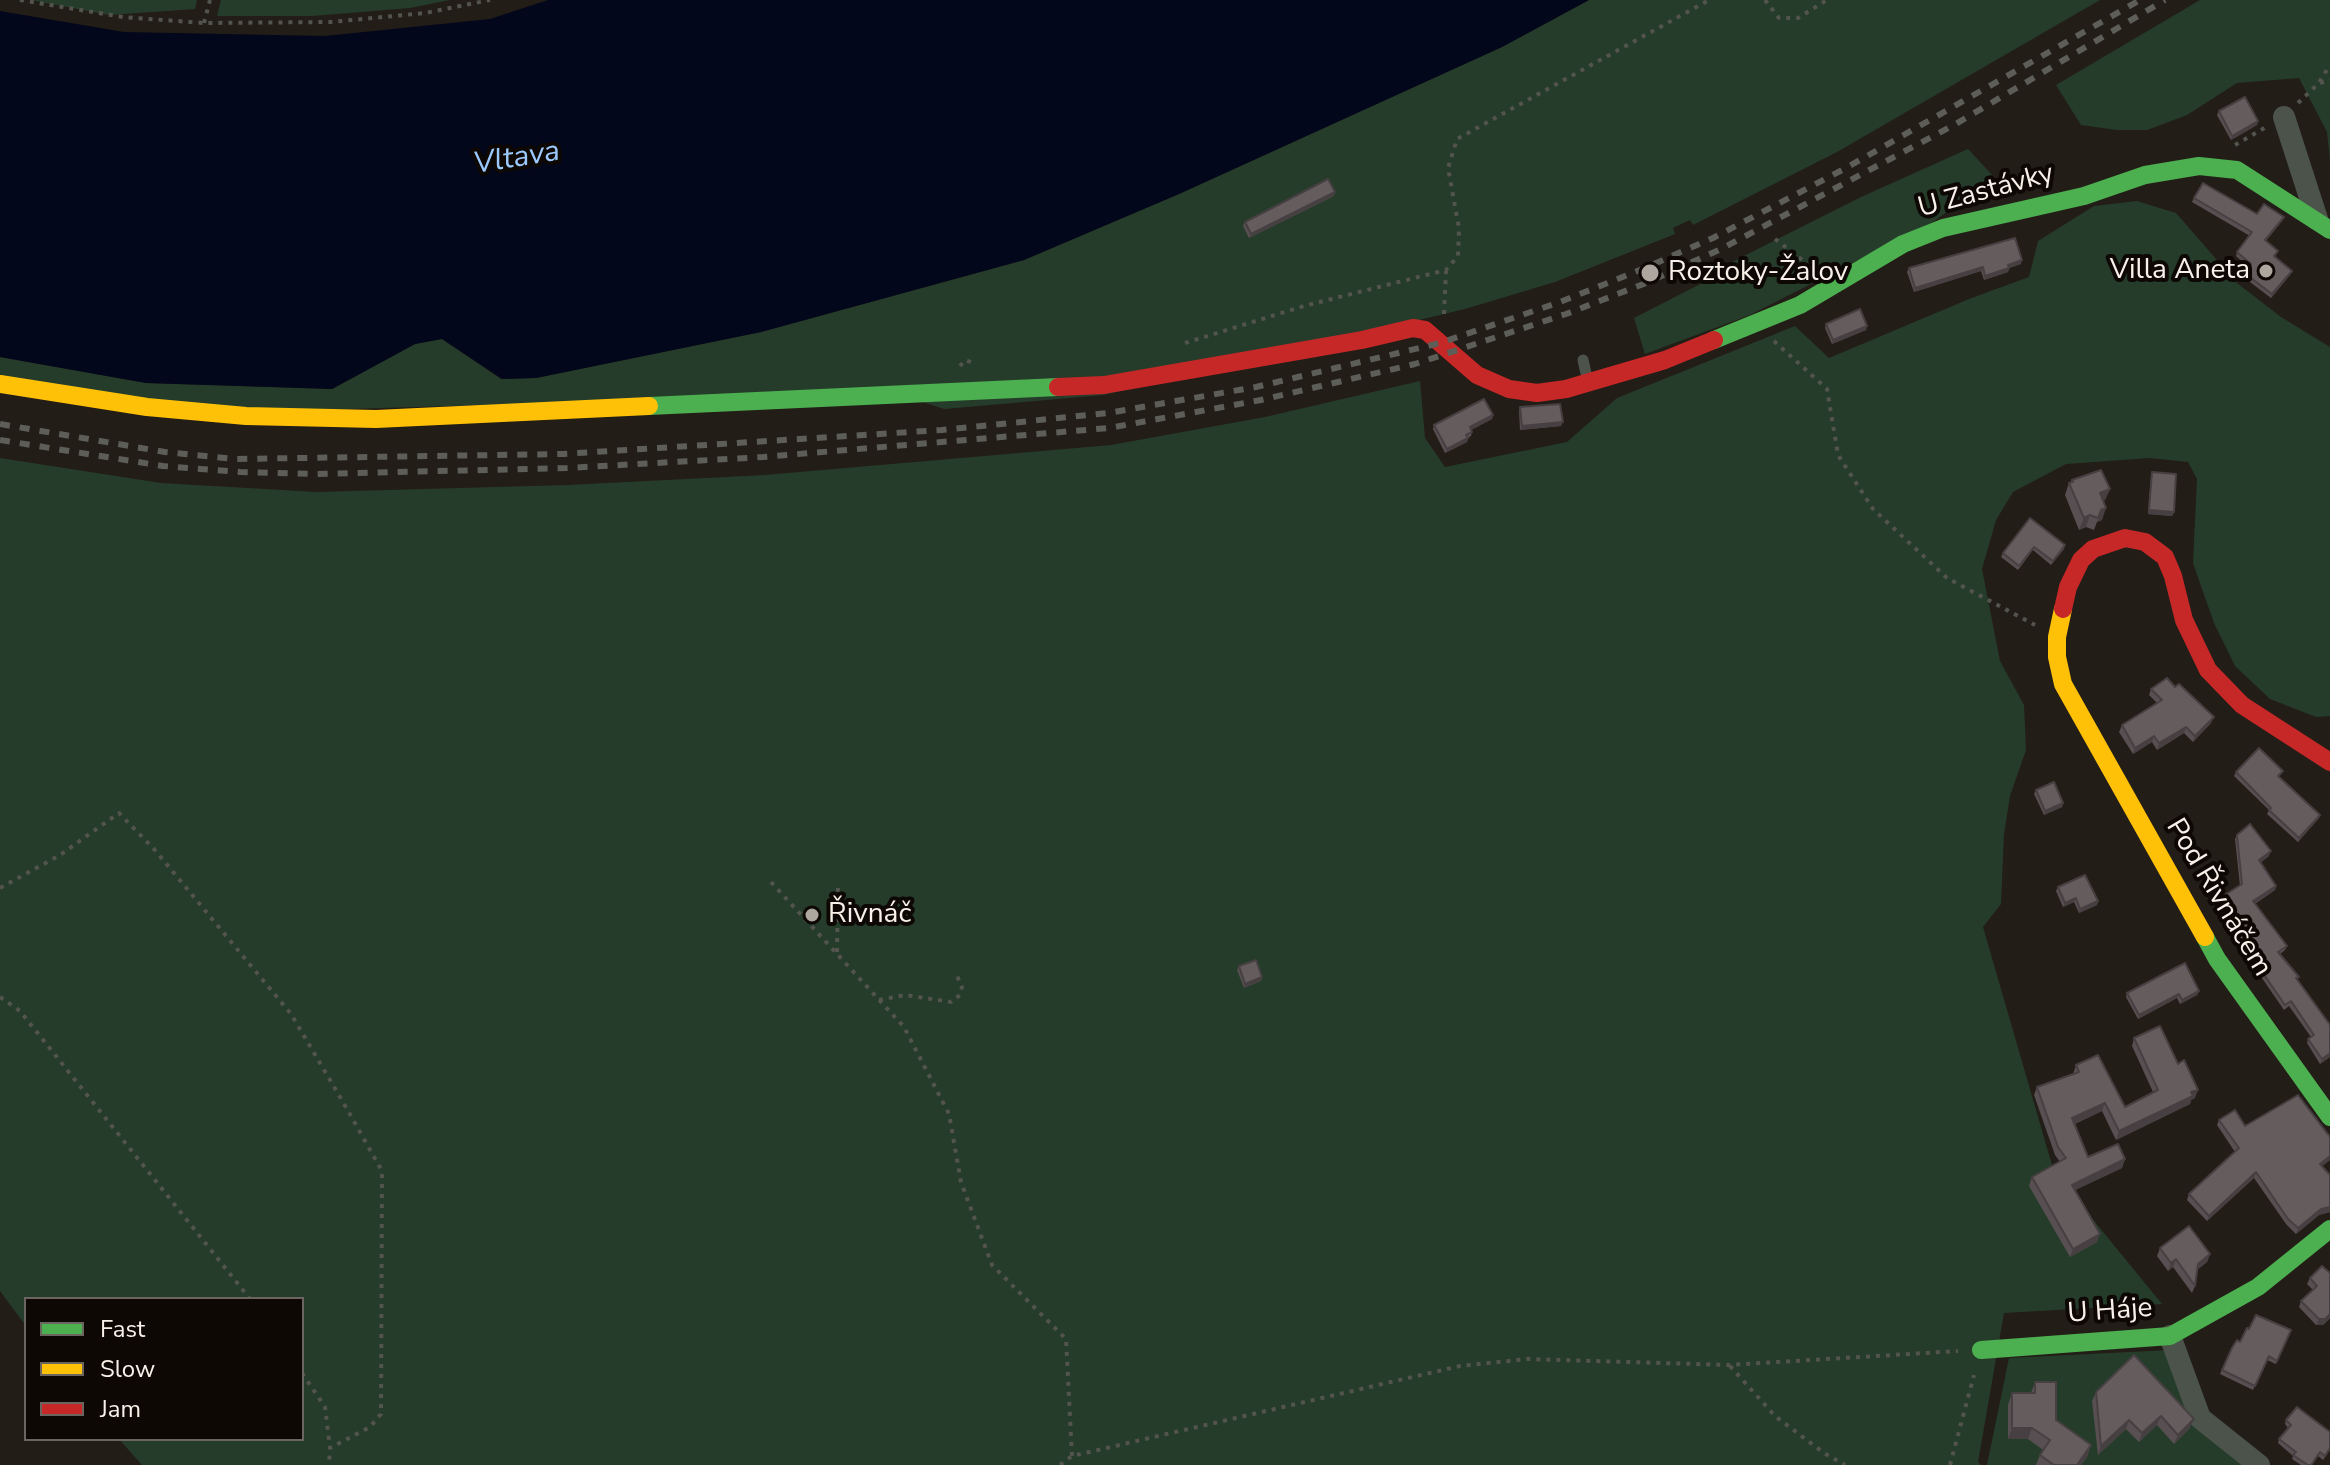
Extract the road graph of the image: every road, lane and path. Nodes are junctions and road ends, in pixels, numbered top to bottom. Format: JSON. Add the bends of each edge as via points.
{"nodes":[{"id":1,"x":20,"y":0,"type":"edge"},
{"id":2,"x":210,"y":0,"type":"edge"},
{"id":3,"x":490,"y":0,"type":"edge"},
{"id":4,"x":1709,"y":0,"type":"edge"},
{"id":5,"x":1765,"y":0,"type":"edge"},
{"id":6,"x":1827,"y":0,"type":"edge"},
{"id":7,"x":204,"y":23,"type":"junction"},
{"id":8,"x":2330,"y":80,"type":"edge"},
{"id":9,"x":2318,"y":84,"type":"dead end"},
{"id":10,"x":2284,"y":117,"type":"dead end"},
{"id":11,"x":2323,"y":224,"type":"edge"},
{"id":12,"x":1775,"y":239,"type":"dead end"},
{"id":13,"x":1446,"y":270,"type":"junction"},
{"id":14,"x":1834,"y":285,"type":"junction"},
{"id":15,"x":1445,"y":320,"type":"dead end"},
{"id":16,"x":1754,"y":323,"type":"junction"},
{"id":17,"x":1178,"y":345,"type":"dead end"},
{"id":18,"x":1583,"y":360,"type":"dead end"},
{"id":19,"x":987,"y":368,"type":"dead end"},
{"id":20,"x":1588,"y":383,"type":"junction"},
{"id":21,"x":0,"y":384,"type":"edge"},
{"id":22,"x":959,"y":393,"type":"junction"},
{"id":23,"x":2057,"y":637,"type":"junction"},
{"id":24,"x":2330,"y":762,"type":"edge"},
{"id":25,"x":771,"y":882,"type":"dead end"},
{"id":26,"x":838,"y":886,"type":"dead end"},
{"id":27,"x":0,"y":888,"type":"edge"},
{"id":28,"x":837,"y":954,"type":"junction"},
{"id":29,"x":957,"y":976,"type":"dead end"},
{"id":30,"x":0,"y":997,"type":"edge"},
{"id":31,"x":879,"y":1000,"type":"junction"},
{"id":32,"x":2330,"y":1117,"type":"edge"},
{"id":33,"x":2330,"y":1229,"type":"edge"},
{"id":34,"x":248,"y":1297,"type":"edge"},
{"id":35,"x":2170,"y":1336,"type":"junction"},
{"id":36,"x":1981,"y":1350,"type":"junction"},
{"id":37,"x":1729,"y":1365,"type":"junction"},
{"id":38,"x":304,"y":1376,"type":"edge"},
{"id":39,"x":330,"y":1448,"type":"junction"},
{"id":40,"x":1072,"y":1456,"type":"junction"},
{"id":41,"x":329,"y":1465,"type":"edge"},
{"id":42,"x":1060,"y":1465,"type":"edge"},
{"id":43,"x":1845,"y":1465,"type":"edge"},
{"id":44,"x":1950,"y":1465,"type":"edge"},
{"id":45,"x":2259,"y":1465,"type":"edge"}],
"edges":[{"from":1,"to":7,"type":"path","via":[[123,17]]},
{"from":2,"to":7,"type":"path"},
{"from":3,"to":7,"type":"path","via":[[331,22]]},
{"from":4,"to":13,"type":"path","via":[[1457,139],[1448,168],[1459,228],[1458,256]]},
{"from":5,"to":6,"type":"path","via":[[1779,18],[1798,18]]},
{"from":8,"to":9,"type":"path"},
{"from":10,"to":11,"type":"street"},
{"from":11,"to":14,"type":"street","name":"U Zastávky","via":[[2237,170],[2199,166],[1943,228],[1903,244]]},
{"from":12,"to":14,"type":"path"},
{"from":13,"to":15,"type":"path"},
{"from":13,"to":17,"type":"path"},
{"from":14,"to":16,"type":"street","name":"U Zastávky"},
{"from":16,"to":20,"type":"street","name":"U Zastávky","via":[[1665,360]]},
{"from":16,"to":23,"type":"path","via":[[1827,389],[1838,455],[1873,509],[1947,578]]},
{"from":18,"to":20,"type":"lane"},
{"from":19,"to":22,"type":"path","via":[[965,360],[954,373]]},
{"from":20,"to":22,"type":"street","name":"U Zastávky","via":[[1537,393],[1509,389],[1477,375],[1425,330],[1413,328],[1104,385]]},
{"from":21,"to":22,"type":"street","name":"U Zastávky","via":[[190,411],[376,419]]},
{"from":23,"to":24,"type":"street","name":"Pod Řivnáčem","via":[[2068,587],[2081,560],[2125,538],[2145,542],[2165,557],[2184,620],[2216,680],[2242,705]]},
{"from":23,"to":32,"type":"street","name":"Pod Řivnáčem","via":[[2059,669],[2071,700],[2217,959]]},
{"from":25,"to":28,"type":"path"},
{"from":26,"to":28,"type":"path"},
{"from":27,"to":39,"type":"path","via":[[60,855],[119,813],[291,1014],[336,1089],[382,1171],[381,1414],[370,1427]]},
{"from":28,"to":31,"type":"path"},
{"from":29,"to":31,"type":"path","via":[[962,987],[951,1002],[905,995]]},
{"from":30,"to":34,"type":"path","via":[[20,1011]]},
{"from":31,"to":40,"type":"path","via":[[904,1027],[949,1114],[961,1182],[992,1265],[1066,1339]]},
{"from":33,"to":35,"type":"street","name":"U Háje","via":[[2258,1287]]},
{"from":35,"to":36,"type":"street","name":"U Háje"},
{"from":35,"to":45,"type":"street","via":[[2200,1418]]},
{"from":36,"to":37,"type":"path"},
{"from":36,"to":44,"type":"path"},
{"from":37,"to":40,"type":"path","via":[[1527,1359],[1460,1366]]},
{"from":37,"to":43,"type":"path","via":[[1775,1416]]},
{"from":38,"to":39,"type":"path","via":[[325,1407]]},
{"from":39,"to":41,"type":"path"},
{"from":40,"to":42,"type":"path"}]}
